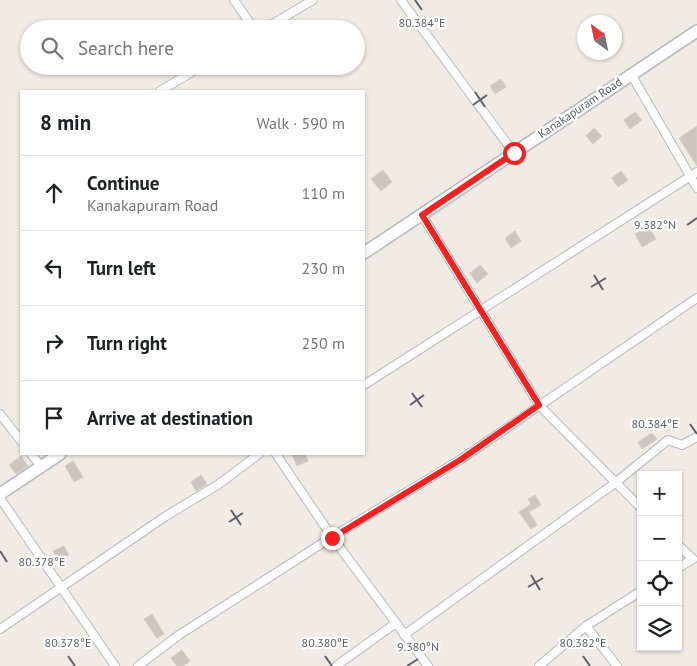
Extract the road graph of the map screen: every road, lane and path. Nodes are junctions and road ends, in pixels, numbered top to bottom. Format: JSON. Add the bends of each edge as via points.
{"nodes":[{"id":1,"x":234,"y":0,"type":"edge"},
{"id":2,"x":312,"y":0,"type":"edge"},
{"id":3,"x":401,"y":0,"type":"edge"},
{"id":4,"x":248,"y":20,"type":"edge"},
{"id":5,"x":279,"y":20,"type":"edge"},
{"id":6,"x":697,"y":31,"type":"edge"},
{"id":7,"x":631,"y":74,"type":"junction"},
{"id":8,"x":187,"y":75,"type":"edge"},
{"id":9,"x":162,"y":90,"type":"edge"},
{"id":10,"x":514,"y":153,"type":"junction"},
{"id":11,"x":694,"y":175,"type":"edge"},
{"id":12,"x":697,"y":188,"type":"edge"},
{"id":13,"x":422,"y":215,"type":"junction"},
{"id":14,"x":365,"y":252,"type":"edge"},
{"id":15,"x":697,"y":298,"type":"edge"},
{"id":16,"x":480,"y":309,"type":"junction"},
{"id":17,"x":365,"y":384,"type":"edge"},
{"id":18,"x":539,"y":405,"type":"junction"},
{"id":19,"x":0,"y":414,"type":"edge"},
{"id":20,"x":697,"y":437,"type":"edge"},
{"id":21,"x":20,"y":440,"type":"edge"},
{"id":22,"x":32,"y":455,"type":"edge"},
{"id":23,"x":58,"y":455,"type":"edge"},
{"id":24,"x":258,"y":455,"type":"edge"},
{"id":25,"x":277,"y":455,"type":"edge"},
{"id":26,"x":41,"y":466,"type":"junction"},
{"id":27,"x":615,"y":483,"type":"junction"},
{"id":28,"x":0,"y":494,"type":"edge"},
{"id":29,"x":0,"y":498,"type":"edge"},
{"id":30,"x":637,"y":504,"type":"edge"},
{"id":31,"x":332,"y":538,"type":"junction"},
{"id":32,"x":682,"y":549,"type":"edge"},
{"id":33,"x":682,"y":566,"type":"edge"},
{"id":34,"x":62,"y":586,"type":"junction"},
{"id":35,"x":637,"y":594,"type":"edge"},
{"id":36,"x":396,"y":623,"type":"junction"},
{"id":37,"x":586,"y":626,"type":"junction"},
{"id":38,"x":0,"y":628,"type":"edge"},
{"id":39,"x":404,"y":635,"type":"junction"},
{"id":40,"x":115,"y":666,"type":"edge"},
{"id":41,"x":138,"y":666,"type":"edge"},
{"id":42,"x":336,"y":666,"type":"edge"},
{"id":43,"x":428,"y":666,"type":"edge"},
{"id":44,"x":539,"y":666,"type":"edge"},
{"id":45,"x":617,"y":666,"type":"edge"}],
"edges":[{"from":1,"to":4,"type":"street"},
{"from":2,"to":5,"type":"street"},
{"from":3,"to":10,"type":"street"},
{"from":6,"to":7,"type":"street","name":"Kanakapuram Road"},
{"from":7,"to":10,"type":"street","name":"Kanakapuram Road"},
{"from":7,"to":11,"type":"street"},
{"from":8,"to":9,"type":"street"},
{"from":10,"to":13,"type":"street","name":"Kanakapuram Road"},
{"from":11,"to":12,"type":"street"},
{"from":11,"to":16,"type":"street"},
{"from":13,"to":14,"type":"street","name":"Kanakapuram Road"},
{"from":13,"to":16,"type":"street"},
{"from":15,"to":18,"type":"street"},
{"from":16,"to":17,"type":"street"},
{"from":16,"to":18,"type":"street"},
{"from":18,"to":27,"type":"street"},
{"from":18,"to":31,"type":"street","via":[[460,460]]},
{"from":19,"to":21,"type":"street"},
{"from":20,"to":27,"type":"street","via":[[682,446],[668,440]]},
{"from":22,"to":26,"type":"street"},
{"from":23,"to":26,"type":"street"},
{"from":24,"to":34,"type":"street","via":[[219,484]]},
{"from":25,"to":31,"type":"street"},
{"from":26,"to":28,"type":"street"},
{"from":27,"to":30,"type":"street"},
{"from":27,"to":39,"type":"street"},
{"from":29,"to":34,"type":"street"},
{"from":31,"to":36,"type":"street"},
{"from":31,"to":41,"type":"street","via":[[179,635]]},
{"from":32,"to":33,"type":"street","via":[[693,559]]},
{"from":34,"to":38,"type":"street"},
{"from":34,"to":40,"type":"street"},
{"from":35,"to":37,"type":"street"},
{"from":36,"to":39,"type":"street"},
{"from":36,"to":42,"type":"street"},
{"from":37,"to":44,"type":"street"},
{"from":37,"to":45,"type":"street"},
{"from":39,"to":43,"type":"street"}]}
